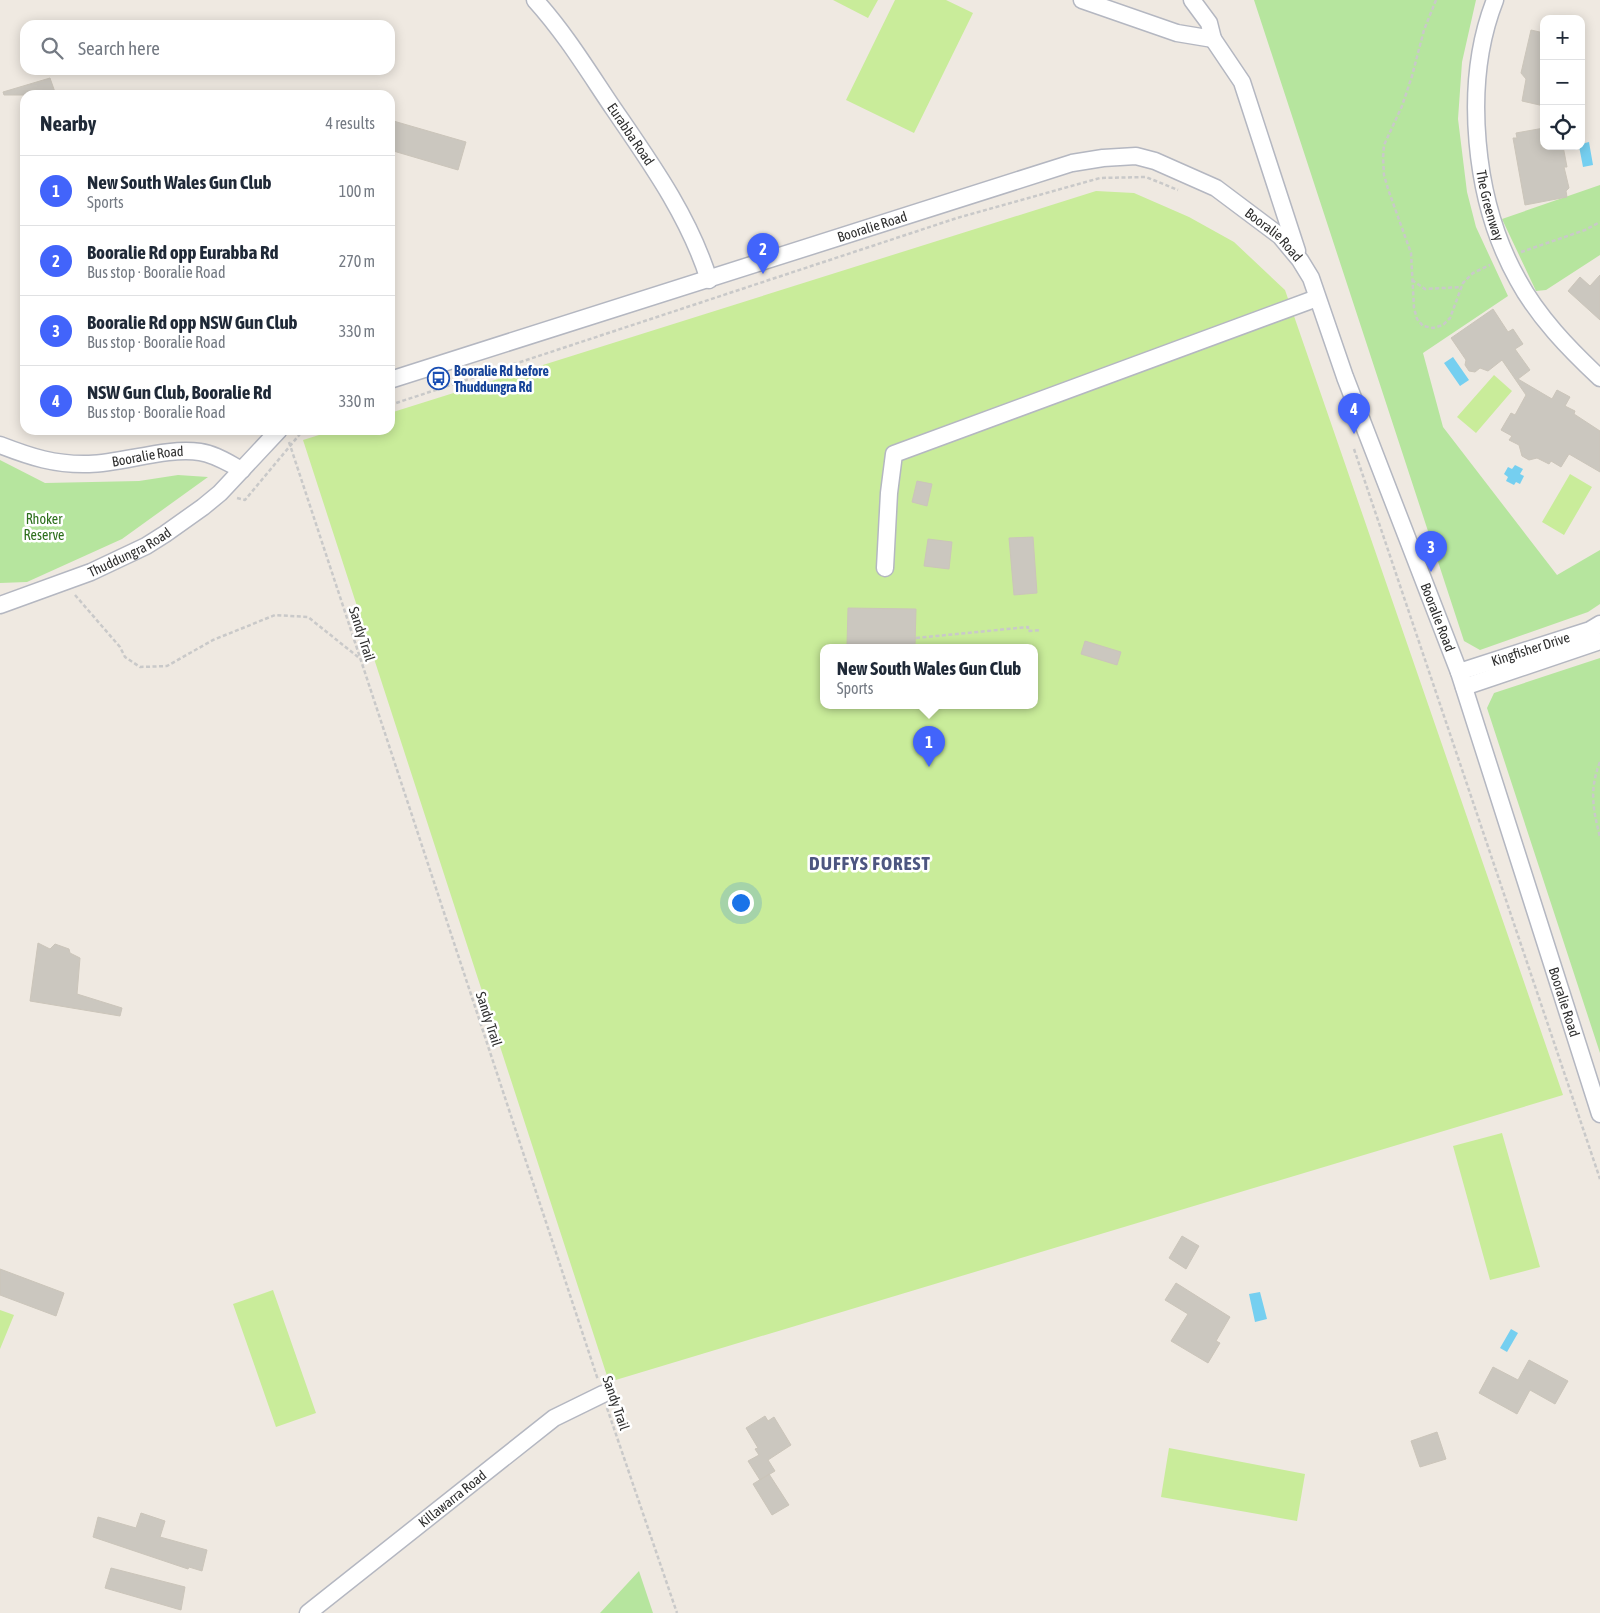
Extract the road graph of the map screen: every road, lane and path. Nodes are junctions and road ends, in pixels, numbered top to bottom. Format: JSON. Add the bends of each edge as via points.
{"nodes":[{"id":1,"x":536,"y":0,"type":"edge"},
{"id":2,"x":1082,"y":0,"type":"edge"},
{"id":3,"x":1192,"y":0,"type":"edge"},
{"id":4,"x":1436,"y":0,"type":"edge"},
{"id":5,"x":1495,"y":0,"type":"edge"},
{"id":6,"x":1213,"y":39,"type":"junction"},
{"id":7,"x":1179,"y":190,"type":"dead end"},
{"id":8,"x":1600,"y":222,"type":"edge"},
{"id":9,"x":1521,"y":252,"type":"dead end"},
{"id":10,"x":1300,"y":260,"type":"junction"},
{"id":11,"x":1490,"y":265,"type":"dead end"},
{"id":12,"x":709,"y":280,"type":"junction"},
{"id":13,"x":1412,"y":280,"type":"junction"},
{"id":14,"x":1462,"y":286,"type":"junction"},
{"id":15,"x":1317,"y":298,"type":"junction"},
{"id":16,"x":395,"y":378,"type":"edge"},
{"id":17,"x":1600,"y":378,"type":"edge"},
{"id":18,"x":395,"y":403,"type":"edge"},
{"id":19,"x":282,"y":435,"type":"edge"},
{"id":20,"x":283,"y":435,"type":"edge"},
{"id":21,"x":1353,"y":444,"type":"dead end"},
{"id":22,"x":0,"y":445,"type":"edge"},
{"id":23,"x":242,"y":470,"type":"junction"},
{"id":24,"x":886,"y":568,"type":"dead end"},
{"id":25,"x":64,"y":583,"type":"junction"},
{"id":26,"x":0,"y":605,"type":"edge"},
{"id":27,"x":1600,"y":624,"type":"edge"},
{"id":28,"x":1041,"y":630,"type":"dead end"},
{"id":29,"x":916,"y":638,"type":"dead end"},
{"id":30,"x":1600,"y":641,"type":"edge"},
{"id":31,"x":360,"y":658,"type":"junction"},
{"id":32,"x":1461,"y":679,"type":"junction"},
{"id":33,"x":1600,"y":762,"type":"edge"},
{"id":34,"x":1600,"y":837,"type":"edge"},
{"id":35,"x":1600,"y":1114,"type":"edge"},
{"id":36,"x":1600,"y":1179,"type":"edge"},
{"id":37,"x":603,"y":1394,"type":"junction"},
{"id":38,"x":308,"y":1613,"type":"edge"},
{"id":39,"x":677,"y":1613,"type":"edge"}],
"edges":[{"from":1,"to":12,"type":"street","name":"Eurabba Road","via":[[556,23],[660,178],[685,221]]},
{"from":2,"to":6,"type":"street","via":[[1177,33]]},
{"from":3,"to":6,"type":"street","via":[[1209,23]]},
{"from":4,"to":13,"type":"path","via":[[1402,106],[1384,145],[1384,174],[1411,253]]},
{"from":5,"to":17,"type":"street","name":"The Greenway","via":[[1482,46],[1476,115],[1484,186],[1493,221],[1518,280],[1549,325]]},
{"from":6,"to":10,"type":"street","via":[[1242,82]]},
{"from":7,"to":18,"type":"path","via":[[1146,178],[1100,178],[948,221]]},
{"from":8,"to":9,"type":"path"},
{"from":10,"to":12,"type":"street","name":"Booralie Road","via":[[1280,236],[1216,188],[1136,156],[1072,163]]},
{"from":10,"to":15,"type":"street","name":"Booralie Road","via":[[1311,278]]},
{"from":11,"to":14,"type":"path","via":[[1473,273]]},
{"from":12,"to":16,"type":"street","name":"Booralie Road"},
{"from":13,"to":14,"type":"path","via":[[1425,289]]},
{"from":13,"to":14,"type":"path","via":[[1417,320],[1433,328],[1450,318]]},
{"from":15,"to":24,"type":"street","via":[[894,454]]},
{"from":15,"to":32,"type":"street","name":"Booralie Road"},
{"from":19,"to":23,"type":"street"},
{"from":20,"to":31,"type":"path","name":"Sandy Trail"},
{"from":21,"to":36,"type":"path"},
{"from":22,"to":23,"type":"street","name":"Booralie Road","via":[[35,459],[65,464],[106,463],[198,452],[210,454]]},
{"from":23,"to":25,"type":"street","name":"Thuddungra Road","via":[[203,507],[165,534],[146,546]]},
{"from":25,"to":26,"type":"street","name":"Thuddungra Road"},
{"from":25,"to":31,"type":"path","via":[[120,647],[125,657],[140,667],[167,666],[213,640],[275,615],[308,617]]},
{"from":27,"to":32,"type":"street","name":"Kingfisher Drive"},
{"from":28,"to":29,"type":"path","via":[[1028,631],[1028,627]]},
{"from":30,"to":32,"type":"street","name":"Kingfisher Drive"},
{"from":31,"to":37,"type":"path","name":"Sandy Trail"},
{"from":32,"to":35,"type":"street","name":"Booralie Road"},
{"from":33,"to":34,"type":"path","via":[[1592,797]]},
{"from":37,"to":38,"type":"street","name":"Killawarra Road","via":[[554,1418]]},
{"from":37,"to":39,"type":"path","name":"Sandy Trail"}]}
